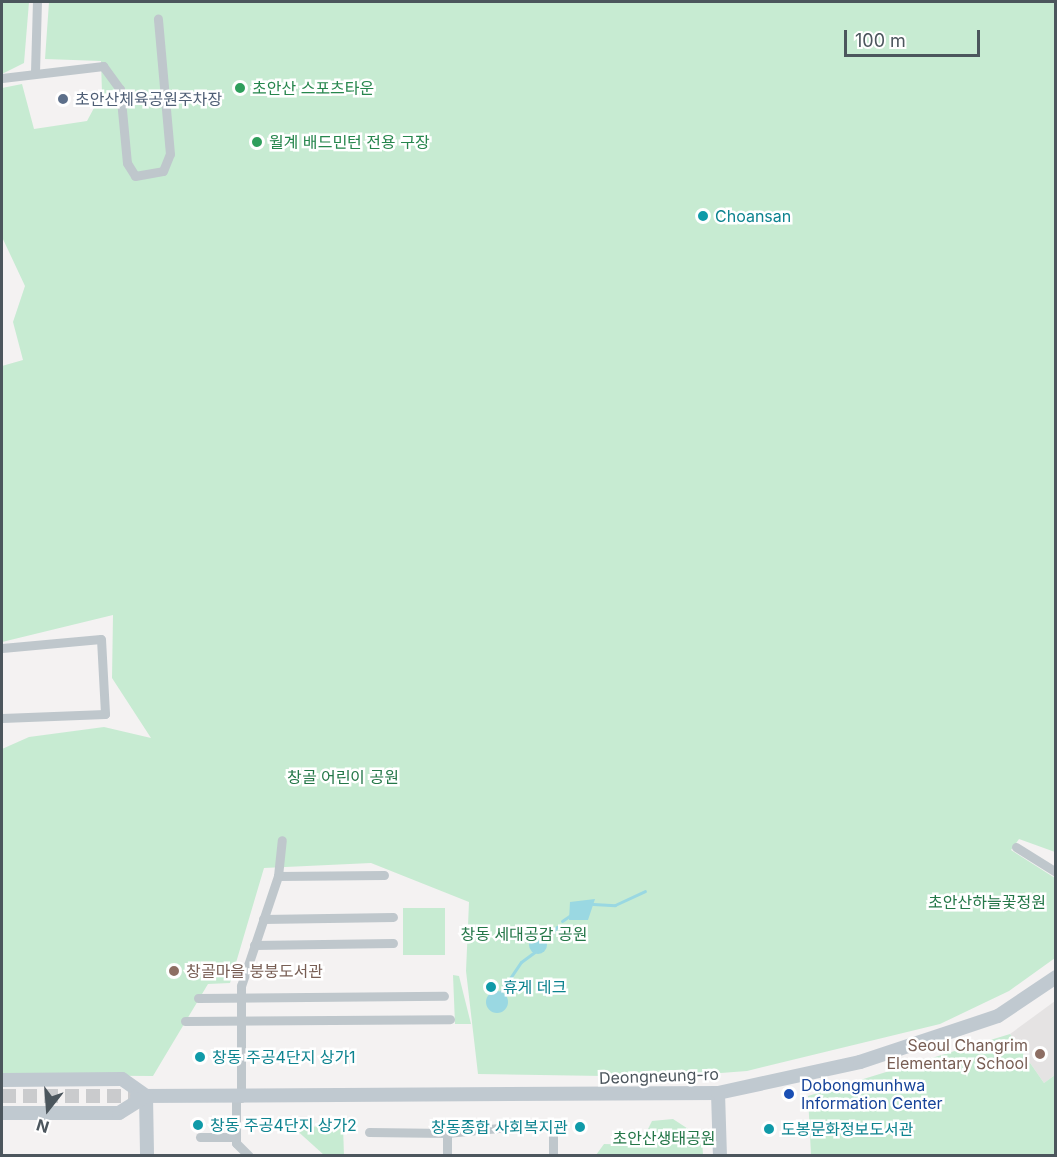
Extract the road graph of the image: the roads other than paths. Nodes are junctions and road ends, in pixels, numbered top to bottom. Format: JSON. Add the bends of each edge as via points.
{"nodes":[{"id":1,"x":37,"y":2,"type":"edge"},
{"id":2,"x":158,"y":19,"type":"dead end"},
{"id":3,"x":35,"y":72,"type":"junction"},
{"id":4,"x":2,"y":78,"type":"edge"},
{"id":5,"x":2,"y":648,"type":"edge"},
{"id":6,"x":2,"y":718,"type":"edge"},
{"id":7,"x":282,"y":840,"type":"dead end"},
{"id":8,"x":1016,"y":847,"type":"dead end"},
{"id":9,"x":1056,"y":872,"type":"edge"},
{"id":10,"x":384,"y":875,"type":"dead end"},
{"id":11,"x":278,"y":876,"type":"junction"},
{"id":12,"x":393,"y":917,"type":"dead end"},
{"id":13,"x":263,"y":919,"type":"junction"},
{"id":14,"x":393,"y":943,"type":"dead end"},
{"id":15,"x":254,"y":945,"type":"junction"},
{"id":16,"x":1056,"y":977,"type":"edge"},
{"id":17,"x":241,"y":996,"type":"junction"},
{"id":18,"x":444,"y":996,"type":"dead end"},
{"id":19,"x":198,"y":998,"type":"dead end"},
{"id":20,"x":450,"y":1019,"type":"dead end"},
{"id":21,"x":241,"y":1021,"type":"junction"},
{"id":22,"x":185,"y":1022,"type":"dead end"},
{"id":23,"x":2,"y":1080,"type":"edge"},
{"id":24,"x":16,"y":1080,"type":"junction"},
{"id":25,"x":2,"y":1093,"type":"edge"},
{"id":26,"x":718,"y":1093,"type":"junction"},
{"id":27,"x":142,"y":1096,"type":"junction"},
{"id":28,"x":238,"y":1098,"type":"junction"},
{"id":29,"x":2,"y":1102,"type":"edge"},
{"id":30,"x":9,"y":1113,"type":"edge"},
{"id":31,"x":369,"y":1132,"type":"dead end"},
{"id":32,"x":447,"y":1133,"type":"junction"},
{"id":33,"x":200,"y":1137,"type":"dead end"},
{"id":34,"x":236,"y":1137,"type":"junction"},
{"id":35,"x":147,"y":1155,"type":"edge"},
{"id":36,"x":249,"y":1155,"type":"edge"},
{"id":37,"x":447,"y":1155,"type":"edge"},
{"id":38,"x":553,"y":1155,"type":"edge"},
{"id":39,"x":720,"y":1155,"type":"edge"}],
"edges":[{"from":1,"to":3,"type":"street"},
{"from":2,"to":3,"type":"street","via":[[170,144],[163,171],[135,176],[127,163],[114,74],[87,65]]},
{"from":3,"to":4,"type":"street"},
{"from":5,"to":6,"type":"street","via":[[101,639],[105,714]]},
{"from":7,"to":11,"type":"street"},
{"from":8,"to":9,"type":"street"},
{"from":10,"to":11,"type":"street"},
{"from":11,"to":13,"type":"street"},
{"from":12,"to":13,"type":"street"},
{"from":13,"to":15,"type":"street"},
{"from":14,"to":15,"type":"street"},
{"from":15,"to":17,"type":"street"},
{"from":16,"to":26,"type":"main road","name":"Deongneung-ro","via":[[998,1016],[860,1062]]},
{"from":17,"to":18,"type":"street"},
{"from":17,"to":19,"type":"street"},
{"from":17,"to":21,"type":"street"},
{"from":20,"to":21,"type":"street"},
{"from":21,"to":22,"type":"street"},
{"from":21,"to":28,"type":"street"},
{"from":23,"to":24,"type":"main road"},
{"from":24,"to":25,"type":"main road"},
{"from":24,"to":27,"type":"main road","via":[[122,1079]]},
{"from":26,"to":28,"type":"main road","name":"Deongneung-ro"},
{"from":26,"to":39,"type":"main road"},
{"from":27,"to":28,"type":"main road","name":"Deongneung-ro"},
{"from":27,"to":30,"type":"main road","via":[[120,1113]]},
{"from":27,"to":35,"type":"main road"},
{"from":28,"to":34,"type":"street"},
{"from":29,"to":30,"type":"main road"},
{"from":31,"to":32,"type":"street"},
{"from":32,"to":37,"type":"street"},
{"from":32,"to":38,"type":"street","via":[[553,1123]]},
{"from":33,"to":34,"type":"street"},
{"from":34,"to":36,"type":"street"}]}
